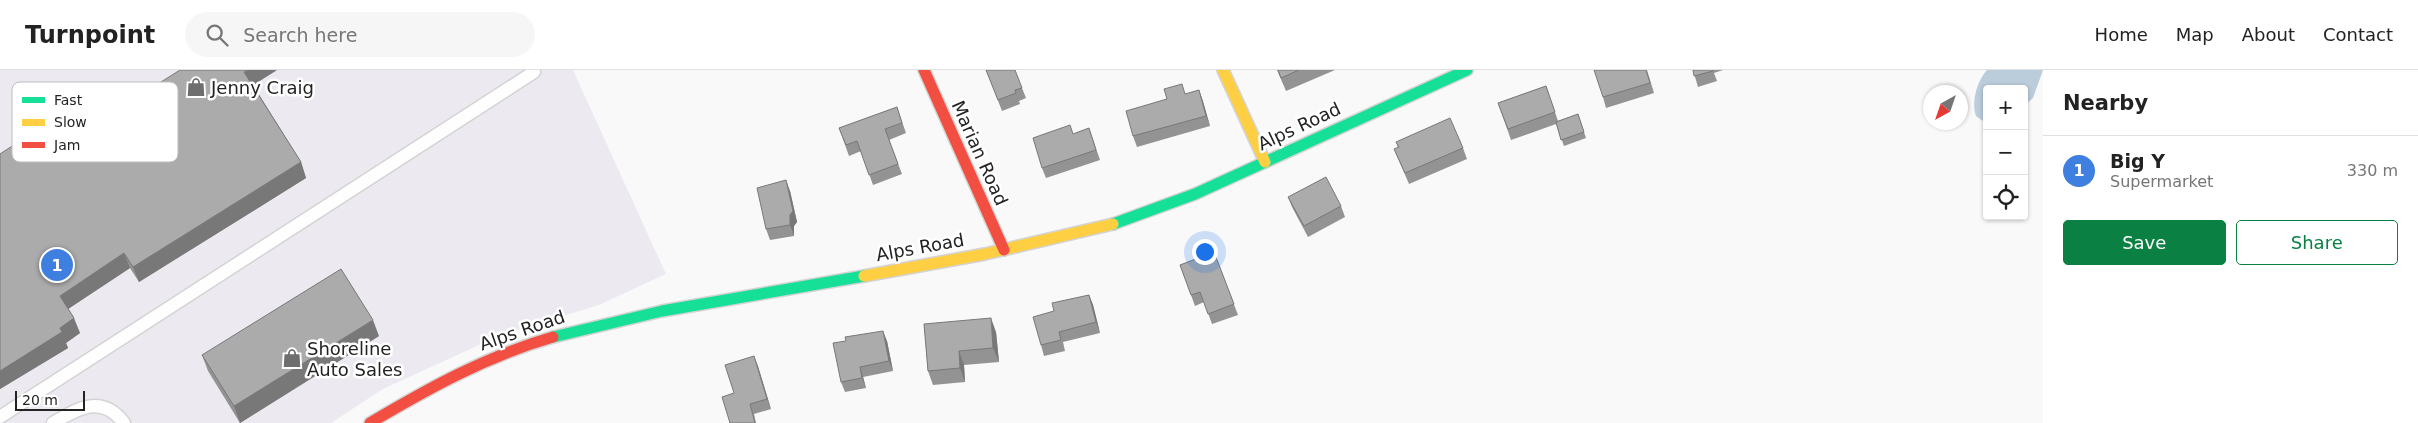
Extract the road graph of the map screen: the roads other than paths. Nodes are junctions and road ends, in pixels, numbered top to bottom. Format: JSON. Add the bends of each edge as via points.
{"nodes":[{"id":1,"x":924,"y":70,"type":"edge"},
{"id":2,"x":1222,"y":70,"type":"edge"},
{"id":3,"x":1467,"y":70,"type":"edge"},
{"id":4,"x":534,"y":72,"type":"dead end"},
{"id":5,"x":1265,"y":162,"type":"junction"},
{"id":6,"x":1004,"y":250,"type":"junction"},
{"id":7,"x":0,"y":417,"type":"edge"},
{"id":8,"x":53,"y":423,"type":"edge"},
{"id":9,"x":124,"y":423,"type":"edge"},
{"id":10,"x":370,"y":423,"type":"edge"}],
"edges":[{"from":1,"to":6,"type":"street","name":"Marian Road"},
{"from":2,"to":5,"type":"street"},
{"from":3,"to":5,"type":"street","name":"Alps Road"},
{"from":4,"to":7,"type":"lane"},
{"from":5,"to":6,"type":"street","name":"Alps Road","via":[[1132,218]]},
{"from":6,"to":10,"type":"street","name":"Alps Road","via":[[702,302],[544,339],[467,368]]},
{"from":8,"to":9,"type":"lane","via":[[85,406],[102,406]]}]}
